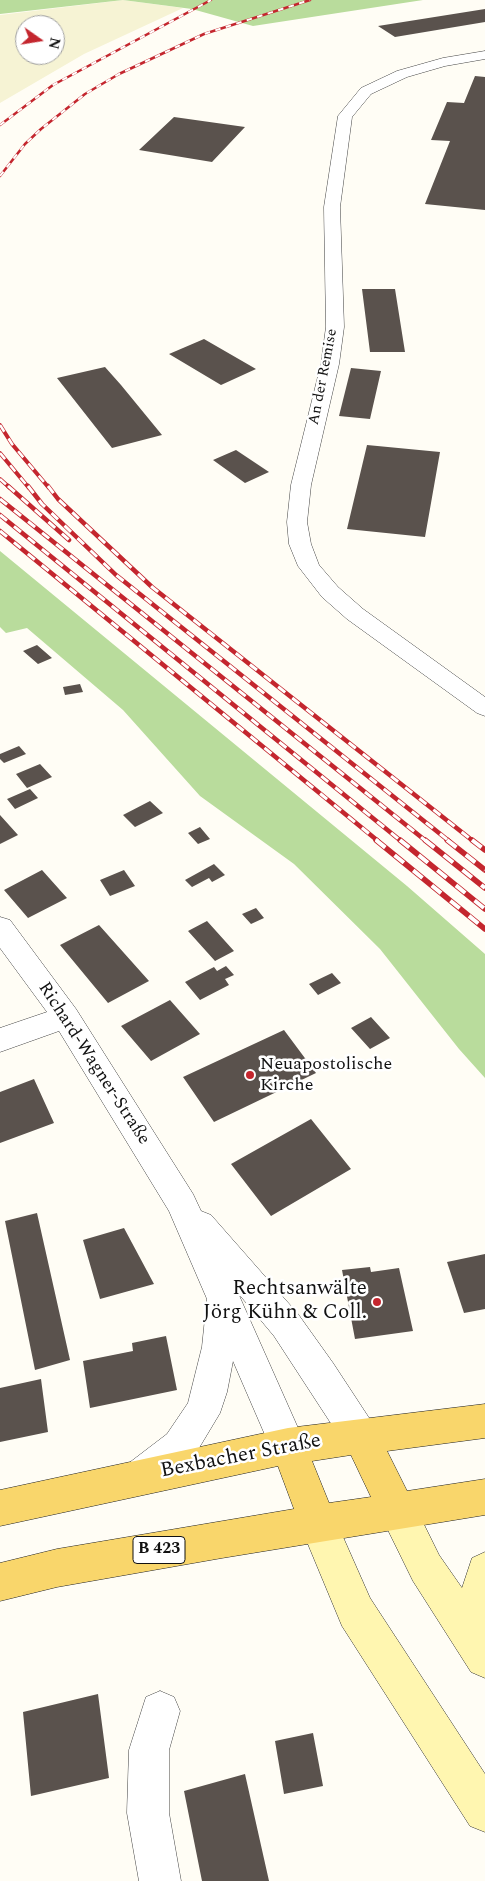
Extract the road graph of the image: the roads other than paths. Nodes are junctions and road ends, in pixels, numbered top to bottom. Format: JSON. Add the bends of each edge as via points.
{"nodes":[{"id":1,"x":485,"y":55,"type":"edge"},
{"id":2,"x":485,"y":708,"type":"edge"},
{"id":3,"x":0,"y":926,"type":"edge"},
{"id":4,"x":66,"y":1017,"type":"junction"},
{"id":5,"x":0,"y":1040,"type":"edge"},
{"id":6,"x":182,"y":1204,"type":"junction"},
{"id":7,"x":222,"y":1298,"type":"junction"},
{"id":8,"x":485,"y":1421,"type":"edge"},
{"id":9,"x":360,"y":1436,"type":"junction"},
{"id":10,"x":288,"y":1446,"type":"junction"},
{"id":11,"x":142,"y":1476,"type":"junction"},
{"id":12,"x":485,"y":1497,"type":"edge"},
{"id":13,"x":0,"y":1508,"type":"edge"},
{"id":14,"x":398,"y":1511,"type":"junction"},
{"id":15,"x":319,"y":1524,"type":"junction"},
{"id":16,"x":485,"y":1571,"type":"edge"},
{"id":17,"x":0,"y":1582,"type":"edge"},
{"id":18,"x":485,"y":1622,"type":"edge"},
{"id":19,"x":485,"y":1658,"type":"edge"},
{"id":20,"x":160,"y":1711,"type":"dead end"},
{"id":21,"x":485,"y":1811,"type":"edge"},
{"id":22,"x":160,"y":1881,"type":"edge"}],
"edges":[{"from":1,"to":2,"type":"street","name":"An der Remise","via":[[443,62],[402,74],[366,91],[345,116],[332,207],[335,327],[330,364],[301,485],[297,522],[300,544],[309,566],[330,592],[355,614]]},
{"from":3,"to":4,"type":"street","name":"Richard-Wagner-Straße"},
{"from":4,"to":5,"type":"street"},
{"from":4,"to":6,"type":"street","name":"Richard-Wagner-Straße"},
{"from":6,"to":7,"type":"street","name":"Richard-Wagner-Straße"},
{"from":6,"to":9,"type":"street","name":"Richard-Wagner-Straße","via":[[286,1324]]},
{"from":7,"to":10,"type":"street","name":"Richard-Wagner-Straße"},
{"from":7,"to":11,"type":"street","name":"Richard-Wagner-Straße","via":[[219,1347],[210,1392],[202,1413],[180,1446]]},
{"from":8,"to":9,"type":"main road","name":"Bexbacher Straße"},
{"from":9,"to":10,"type":"main road","name":"Bexbacher Straße"},
{"from":9,"to":14,"type":"main road"},
{"from":10,"to":11,"type":"main road","name":"Bexbacher Straße"},
{"from":10,"to":15,"type":"main road"},
{"from":11,"to":13,"type":"main road","name":"Bexbacher Straße"},
{"from":12,"to":14,"type":"main road","number":"B 423"},
{"from":14,"to":15,"type":"main road","number":"B 423"},
{"from":14,"to":19,"type":"main road","via":[[426,1568]]},
{"from":15,"to":17,"type":"main road","number":"B 423","via":[[58,1568]]},
{"from":15,"to":21,"type":"main road","via":[[356,1612]]},
{"from":16,"to":18,"type":"main road","via":[[479,1594]]},
{"from":20,"to":22,"type":"street","via":[[149,1750],[148,1814]]}]}
